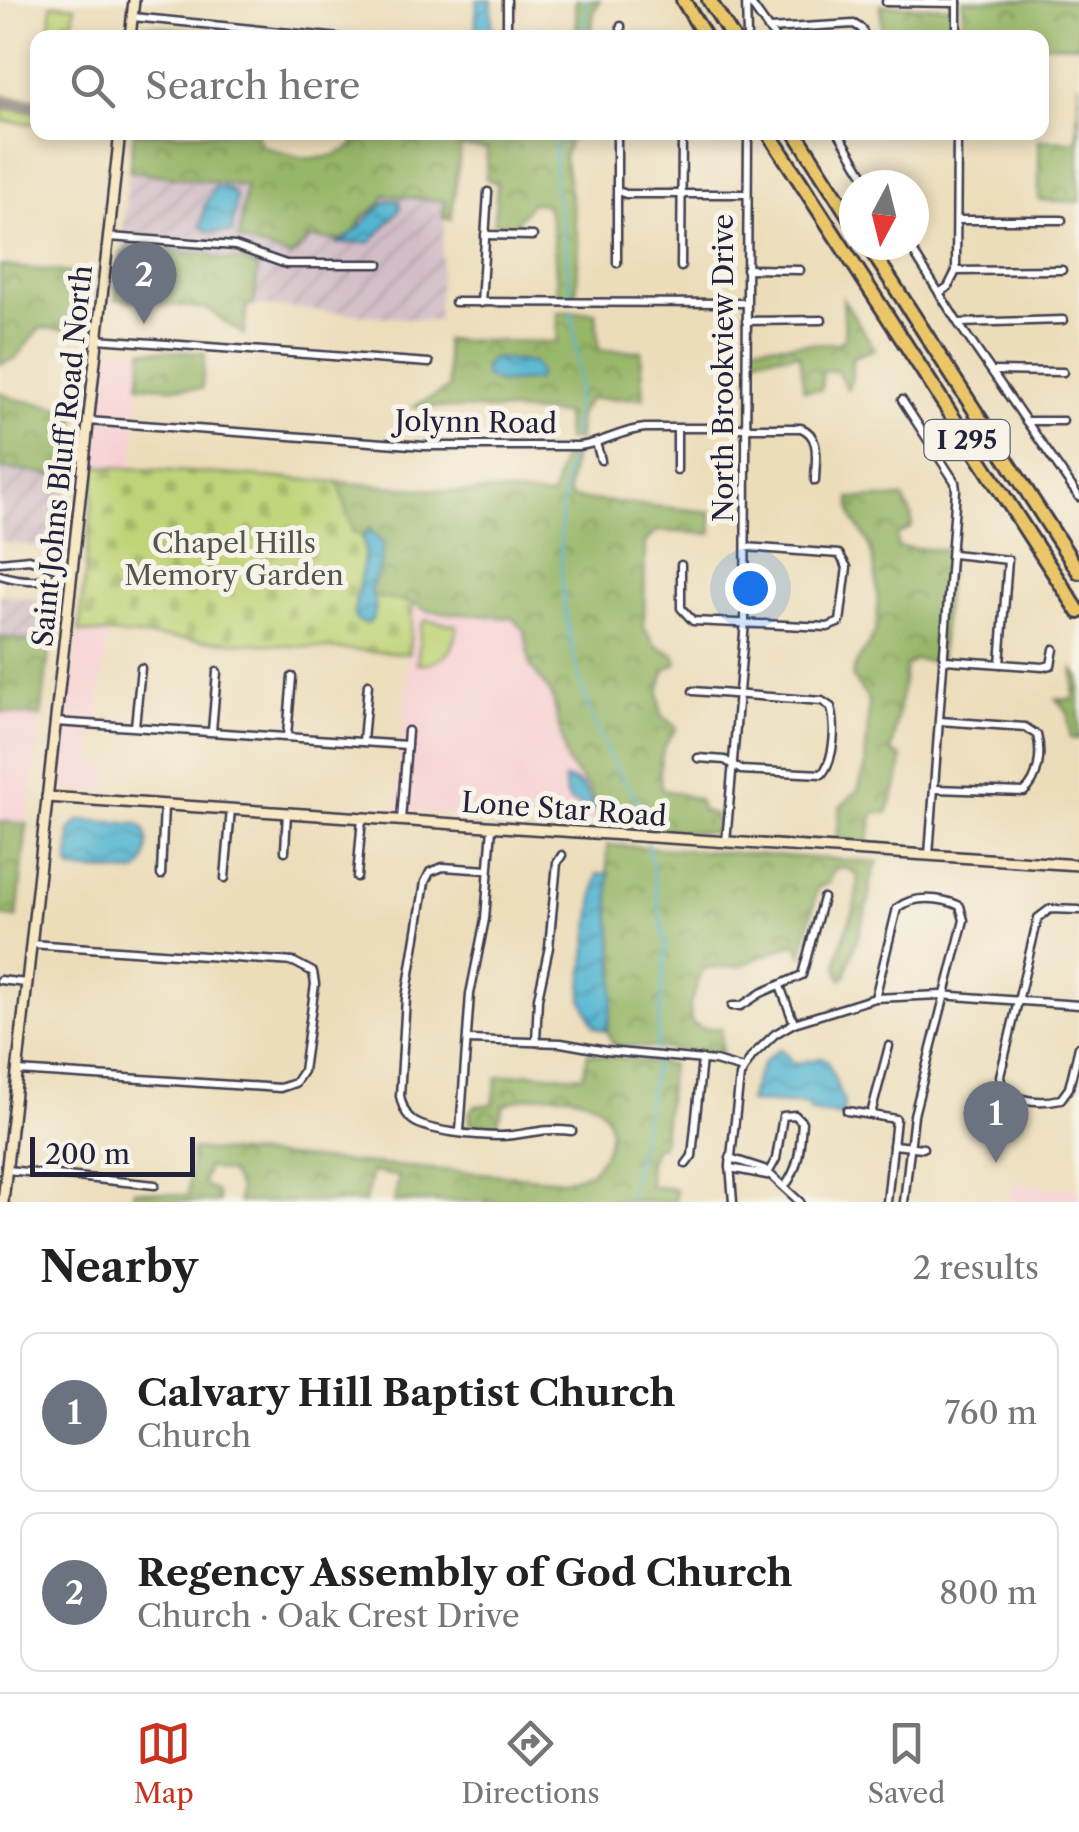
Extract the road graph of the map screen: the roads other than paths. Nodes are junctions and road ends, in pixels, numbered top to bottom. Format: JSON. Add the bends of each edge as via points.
{"nodes":[{"id":1,"x":134,"y":0,"type":"edge"},
{"id":2,"x":507,"y":0,"type":"edge"},
{"id":3,"x":683,"y":0,"type":"edge"},
{"id":4,"x":709,"y":0,"type":"edge"},
{"id":5,"x":747,"y":0,"type":"edge"},
{"id":6,"x":957,"y":1,"type":"edge"},
{"id":7,"x":886,"y":2,"type":"edge"},
{"id":8,"x":132,"y":17,"type":"junction"},
{"id":9,"x":621,"y":26,"type":"dead end"},
{"id":10,"x":769,"y":28,"type":"joint"},
{"id":11,"x":131,"y":30,"type":"edge"},
{"id":12,"x":250,"y":30,"type":"edge"},
{"id":13,"x":507,"y":30,"type":"edge"},
{"id":14,"x":621,"y":30,"type":"edge"},
{"id":15,"x":701,"y":30,"type":"edge"},
{"id":16,"x":728,"y":30,"type":"edge"},
{"id":17,"x":746,"y":30,"type":"edge"},
{"id":18,"x":862,"y":30,"type":"edge"},
{"id":19,"x":957,"y":30,"type":"edge"},
{"id":20,"x":119,"y":140,"type":"edge"},
{"id":21,"x":617,"y":140,"type":"edge"},
{"id":22,"x":682,"y":140,"type":"edge"},
{"id":23,"x":748,"y":140,"type":"edge"},
{"id":24,"x":773,"y":140,"type":"edge"},
{"id":25,"x":800,"y":140,"type":"edge"},
{"id":26,"x":843,"y":140,"type":"edge"},
{"id":27,"x":957,"y":140,"type":"edge"},
{"id":28,"x":861,"y":170,"type":"edge"},
{"id":29,"x":617,"y":190,"type":"junction"},
{"id":30,"x":488,"y":192,"type":"dead end"},
{"id":31,"x":680,"y":194,"type":"junction"},
{"id":32,"x":746,"y":194,"type":"junction"},
{"id":33,"x":839,"y":201,"type":"edge"},
{"id":34,"x":956,"y":220,"type":"junction"},
{"id":35,"x":1062,"y":220,"type":"dead end"},
{"id":36,"x":485,"y":235,"type":"junction"},
{"id":37,"x":533,"y":236,"type":"dead end"},
{"id":38,"x":108,"y":237,"type":"junction"},
{"id":39,"x":878,"y":260,"type":"edge"},
{"id":40,"x":918,"y":260,"type":"edge"},
{"id":41,"x":617,"y":263,"type":"dead end"},
{"id":42,"x":379,"y":264,"type":"dead end"},
{"id":43,"x":682,"y":267,"type":"dead end"},
{"id":44,"x":746,"y":269,"type":"junction"},
{"id":45,"x":800,"y":270,"type":"dead end"},
{"id":46,"x":956,"y":270,"type":"junction"},
{"id":47,"x":1062,"y":270,"type":"dead end"},
{"id":48,"x":939,"y":293,"type":"junction"},
{"id":49,"x":455,"y":302,"type":"dead end"},
{"id":50,"x":481,"y":302,"type":"junction"},
{"id":51,"x":746,"y":303,"type":"junction"},
{"id":52,"x":822,"y":320,"type":"dead end"},
{"id":53,"x":1063,"y":320,"type":"dead end"},
{"id":54,"x":746,"y":321,"type":"junction"},
{"id":55,"x":958,"y":323,"type":"junction"},
{"id":56,"x":98,"y":338,"type":"junction"},
{"id":57,"x":428,"y":362,"type":"dead end"},
{"id":58,"x":992,"y":370,"type":"junction"},
{"id":59,"x":1063,"y":372,"type":"dead end"},
{"id":60,"x":902,"y":400,"type":"dead end"},
{"id":61,"x":88,"y":421,"type":"junction"},
{"id":62,"x":1026,"y":421,"type":"junction"},
{"id":63,"x":1063,"y":421,"type":"dead end"},
{"id":64,"x":676,"y":429,"type":"junction"},
{"id":65,"x":745,"y":429,"type":"junction"},
{"id":66,"x":596,"y":444,"type":"junction"},
{"id":67,"x":600,"y":460,"type":"dead end"},
{"id":68,"x":677,"y":470,"type":"dead end"},
{"id":69,"x":816,"y":481,"type":"dead end"},
{"id":70,"x":1079,"y":497,"type":"edge"},
{"id":71,"x":746,"y":547,"type":"junction"},
{"id":72,"x":953,"y":554,"type":"junction"},
{"id":73,"x":0,"y":562,"type":"edge"},
{"id":74,"x":681,"y":564,"type":"dead end"},
{"id":75,"x":1079,"y":572,"type":"edge"},
{"id":76,"x":71,"y":573,"type":"junction"},
{"id":77,"x":0,"y":575,"type":"edge"},
{"id":78,"x":1079,"y":612,"type":"edge"},
{"id":79,"x":746,"y":622,"type":"junction"},
{"id":80,"x":1054,"y":649,"type":"dead end"},
{"id":81,"x":945,"y":660,"type":"junction"},
{"id":82,"x":1000,"y":664,"type":"junction"},
{"id":83,"x":141,"y":668,"type":"dead end"},
{"id":84,"x":217,"y":672,"type":"dead end"},
{"id":85,"x":292,"y":677,"type":"dead end"},
{"id":86,"x":368,"y":684,"type":"dead end"},
{"id":87,"x":693,"y":690,"type":"dead end"},
{"id":88,"x":740,"y":695,"type":"junction"},
{"id":89,"x":940,"y":721,"type":"junction"},
{"id":90,"x":55,"y":722,"type":"junction"},
{"id":91,"x":135,"y":726,"type":"junction"},
{"id":92,"x":212,"y":731,"type":"junction"},
{"id":93,"x":408,"y":731,"type":"dead end"},
{"id":94,"x":287,"y":736,"type":"junction"},
{"id":95,"x":363,"y":741,"type":"junction"},
{"id":96,"x":407,"y":745,"type":"junction"},
{"id":97,"x":698,"y":758,"type":"dead end"},
{"id":98,"x":734,"y":766,"type":"junction"},
{"id":99,"x":935,"y":789,"type":"junction"},
{"id":100,"x":47,"y":798,"type":"junction"},
{"id":101,"x":164,"y":805,"type":"junction"},
{"id":102,"x":230,"y":809,"type":"junction"},
{"id":103,"x":287,"y":812,"type":"junction"},
{"id":104,"x":362,"y":818,"type":"junction"},
{"id":105,"x":401,"y":820,"type":"junction"},
{"id":106,"x":492,"y":827,"type":"junction"},
{"id":107,"x":726,"y":842,"type":"junction"},
{"id":108,"x":285,"y":852,"type":"dead end"},
{"id":109,"x":929,"y":854,"type":"junction"},
{"id":110,"x":562,"y":855,"type":"dead end"},
{"id":111,"x":1079,"y":865,"type":"edge"},
{"id":112,"x":488,"y":870,"type":"junction"},
{"id":113,"x":160,"y":876,"type":"dead end"},
{"id":114,"x":356,"y":876,"type":"dead end"},
{"id":115,"x":224,"y":878,"type":"dead end"},
{"id":116,"x":823,"y":898,"type":"dead end"},
{"id":117,"x":1079,"y":910,"type":"edge"},
{"id":118,"x":31,"y":944,"type":"junction"},
{"id":119,"x":0,"y":980,"type":"edge"},
{"id":120,"x":26,"y":983,"type":"junction"},
{"id":121,"x":780,"y":986,"type":"junction"},
{"id":122,"x":946,"y":996,"type":"junction"},
{"id":123,"x":875,"y":998,"type":"junction"},
{"id":124,"x":1018,"y":1001,"type":"junction"},
{"id":125,"x":1079,"y":1005,"type":"edge"},
{"id":126,"x":732,"y":1006,"type":"dead end"},
{"id":127,"x":794,"y":1024,"type":"junction"},
{"id":128,"x":468,"y":1040,"type":"junction"},
{"id":129,"x":536,"y":1042,"type":"junction"},
{"id":130,"x":889,"y":1046,"type":"dead end"},
{"id":131,"x":1079,"y":1046,"type":"edge"},
{"id":132,"x":702,"y":1059,"type":"junction"},
{"id":133,"x":743,"y":1069,"type":"junction"},
{"id":134,"x":18,"y":1071,"type":"junction"},
{"id":135,"x":847,"y":1111,"type":"dead end"},
{"id":136,"x":871,"y":1114,"type":"junction"},
{"id":137,"x":460,"y":1131,"type":"junction"},
{"id":138,"x":572,"y":1131,"type":"dead end"},
{"id":139,"x":893,"y":1145,"type":"junction"},
{"id":140,"x":910,"y":1146,"type":"junction"},
{"id":141,"x":923,"y":1148,"type":"dead end"},
{"id":142,"x":730,"y":1158,"type":"junction"},
{"id":143,"x":686,"y":1164,"type":"dead end"},
{"id":144,"x":730,"y":1168,"type":"junction"},
{"id":145,"x":752,"y":1168,"type":"junction"},
{"id":146,"x":7,"y":1170,"type":"junction"},
{"id":147,"x":767,"y":1175,"type":"junction"},
{"id":148,"x":155,"y":1186,"type":"dead end"},
{"id":149,"x":785,"y":1186,"type":"junction"},
{"id":150,"x":3,"y":1202,"type":"edge"},
{"id":151,"x":733,"y":1202,"type":"edge"},
{"id":152,"x":800,"y":1202,"type":"edge"},
{"id":153,"x":887,"y":1202,"type":"edge"},
{"id":154,"x":904,"y":1202,"type":"edge"}],
"edges":[{"from":1,"to":8,"type":"main road"},
{"from":2,"to":13,"type":"street"},
{"from":3,"to":15,"type":"highway"},
{"from":4,"to":16,"type":"highway"},
{"from":5,"to":10,"type":"street"},
{"from":5,"to":17,"type":"street"},
{"from":6,"to":7,"type":"street"},
{"from":6,"to":19,"type":"street"},
{"from":8,"to":11,"type":"main road"},
{"from":8,"to":12,"type":"street"},
{"from":9,"to":14,"type":"street"},
{"from":10,"to":18,"type":"street","via":[[854,24]]},
{"from":20,"to":38,"type":"main road","name":"Saint Johns Bluff Road North"},
{"from":21,"to":29,"type":"street"},
{"from":22,"to":31,"type":"street"},
{"from":23,"to":32,"type":"street","name":"North Brookview Drive"},
{"from":24,"to":78,"type":"highway","number":"I 295"},
{"from":25,"to":33,"type":"highway"},
{"from":26,"to":28,"type":"street"},
{"from":27,"to":34,"type":"street"},
{"from":29,"to":31,"type":"street"},
{"from":29,"to":41,"type":"street"},
{"from":30,"to":36,"type":"street"},
{"from":31,"to":32,"type":"street"},
{"from":31,"to":43,"type":"street"},
{"from":32,"to":44,"type":"street","name":"North Brookview Drive"},
{"from":34,"to":35,"type":"street"},
{"from":34,"to":46,"type":"street"},
{"from":36,"to":37,"type":"street"},
{"from":36,"to":50,"type":"street"},
{"from":38,"to":42,"type":"street","via":[[235,246],[286,264]]},
{"from":38,"to":56,"type":"main road","name":"Saint Johns Bluff Road North"},
{"from":39,"to":75,"type":"highway","number":"I 295"},
{"from":40,"to":48,"type":"street"},
{"from":44,"to":45,"type":"street"},
{"from":44,"to":51,"type":"street","name":"North Brookview Drive"},
{"from":46,"to":47,"type":"street"},
{"from":46,"to":48,"type":"street"},
{"from":48,"to":55,"type":"street"},
{"from":49,"to":50,"type":"street"},
{"from":50,"to":51,"type":"street"},
{"from":51,"to":54,"type":"street","name":"North Brookview Drive"},
{"from":52,"to":54,"type":"street"},
{"from":53,"to":55,"type":"street"},
{"from":54,"to":65,"type":"street","name":"North Brookview Drive"},
{"from":55,"to":58,"type":"street"},
{"from":56,"to":57,"type":"street"},
{"from":56,"to":61,"type":"main road","name":"Saint Johns Bluff Road North"},
{"from":58,"to":59,"type":"street"},
{"from":58,"to":62,"type":"street"},
{"from":60,"to":72,"type":"street","via":[[955,482]]},
{"from":61,"to":66,"type":"street","name":"Jolynn Road","via":[[424,446]]},
{"from":61,"to":76,"type":"main road","name":"Saint Johns Bluff Road North"},
{"from":62,"to":63,"type":"street"},
{"from":62,"to":70,"type":"street"},
{"from":64,"to":65,"type":"street","name":"Jolynn Road"},
{"from":64,"to":66,"type":"street","name":"Jolynn Road","via":[[630,429]]},
{"from":64,"to":68,"type":"street"},
{"from":65,"to":69,"type":"street","name":"Jolynn Road","via":[[810,432]]},
{"from":65,"to":71,"type":"street","name":"North Brookview Drive"},
{"from":66,"to":67,"type":"street"},
{"from":71,"to":79,"type":"street","name":"North Brookview Drive"},
{"from":71,"to":79,"type":"street","via":[[839,554],[847,568],[840,622]]},
{"from":72,"to":81,"type":"street"},
{"from":72,"to":82,"type":"street","via":[[1008,560]]},
{"from":73,"to":76,"type":"street","via":[[29,559]]},
{"from":74,"to":79,"type":"street","via":[[681,608],[688,619]]},
{"from":76,"to":77,"type":"street","via":[[26,580]]},
{"from":76,"to":90,"type":"main road","name":"Saint Johns Bluff Road North"},
{"from":79,"to":88,"type":"street","name":"North Brookview Drive"},
{"from":80,"to":82,"type":"street","via":[[1048,667]]},
{"from":81,"to":82,"type":"street"},
{"from":81,"to":89,"type":"street"},
{"from":83,"to":91,"type":"street"},
{"from":84,"to":92,"type":"street"},
{"from":85,"to":94,"type":"street"},
{"from":86,"to":95,"type":"street"},
{"from":87,"to":88,"type":"street"},
{"from":88,"to":98,"type":"street","name":"North Brookview Drive"},
{"from":88,"to":98,"type":"street","via":[[822,701],[832,711],[830,761],[822,774]]},
{"from":89,"to":99,"type":"street"},
{"from":89,"to":99,"type":"street","via":[[1025,727],[1040,747],[1034,780],[1024,792]]},
{"from":90,"to":91,"type":"street"},
{"from":90,"to":100,"type":"main road","name":"Saint Johns Bluff Road North"},
{"from":91,"to":92,"type":"street"},
{"from":92,"to":94,"type":"street"},
{"from":93,"to":96,"type":"street"},
{"from":94,"to":95,"type":"street"},
{"from":95,"to":96,"type":"street"},
{"from":96,"to":105,"type":"street"},
{"from":97,"to":98,"type":"street"},
{"from":98,"to":107,"type":"street","name":"North Brookview Drive"},
{"from":99,"to":109,"type":"street"},
{"from":100,"to":101,"type":"main road","name":"Lone Star Road"},
{"from":100,"to":118,"type":"main road","name":"Saint Johns Bluff Road North"},
{"from":101,"to":102,"type":"main road","name":"Lone Star Road"},
{"from":101,"to":113,"type":"street"},
{"from":102,"to":103,"type":"main road","name":"Lone Star Road"},
{"from":102,"to":115,"type":"street"},
{"from":103,"to":104,"type":"main road","name":"Lone Star Road"},
{"from":103,"to":108,"type":"street"},
{"from":104,"to":105,"type":"main road","name":"Lone Star Road"},
{"from":104,"to":114,"type":"street"},
{"from":105,"to":106,"type":"main road","name":"Lone Star Road"},
{"from":106,"to":107,"type":"main road","name":"Lone Star Road"},
{"from":106,"to":112,"type":"street"},
{"from":107,"to":109,"type":"main road","name":"Lone Star Road"},
{"from":109,"to":111,"type":"main road","name":"Lone Star Road"},
{"from":110,"to":129,"type":"street"},
{"from":112,"to":128,"type":"street"},
{"from":112,"to":137,"type":"street","via":[[430,872],[406,998],[400,1096],[407,1116],[429,1128]]},
{"from":116,"to":121,"type":"street","via":[[805,970]]},
{"from":117,"to":124,"type":"street","via":[[1050,909],[1038,918]]},
{"from":118,"to":120,"type":"main road","name":"Saint Johns Bluff Road North"},
{"from":118,"to":134,"type":"street","via":[[294,962],[308,966],[314,984],[304,1071],[296,1083],[280,1088]]},
{"from":119,"to":120,"type":"street"},
{"from":120,"to":134,"type":"main road","name":"Saint Johns Bluff Road North"},
{"from":121,"to":126,"type":"street"},
{"from":121,"to":127,"type":"street"},
{"from":122,"to":123,"type":"street"},
{"from":122,"to":123,"type":"street","via":[[964,915],[956,903],[912,899],[898,908]]},
{"from":122,"to":124,"type":"street"},
{"from":122,"to":140,"type":"street"},
{"from":123,"to":127,"type":"street"},
{"from":124,"to":125,"type":"street"},
{"from":124,"to":131,"type":"street","via":[[999,1081],[1012,1097],[1061,1099]]},
{"from":127,"to":133,"type":"street","via":[[762,1044]]},
{"from":128,"to":129,"type":"street"},
{"from":128,"to":137,"type":"street"},
{"from":129,"to":132,"type":"street"},
{"from":130,"to":136,"type":"street"},
{"from":132,"to":133,"type":"street"},
{"from":132,"to":143,"type":"street"},
{"from":133,"to":142,"type":"street"},
{"from":134,"to":146,"type":"main road","name":"Saint Johns Bluff Road North"},
{"from":135,"to":136,"type":"street"},
{"from":136,"to":139,"type":"street","via":[[896,1119]]},
{"from":137,"to":138,"type":"street"},
{"from":139,"to":140,"type":"street"},
{"from":139,"to":153,"type":"street"},
{"from":140,"to":141,"type":"street"},
{"from":140,"to":154,"type":"street"},
{"from":142,"to":144,"type":"street"},
{"from":142,"to":145,"type":"street"},
{"from":144,"to":145,"type":"street"},
{"from":144,"to":151,"type":"street"},
{"from":145,"to":147,"type":"street"},
{"from":146,"to":148,"type":"street"},
{"from":146,"to":150,"type":"main road","name":"Saint Johns Bluff Road North"},
{"from":147,"to":149,"type":"street"},
{"from":147,"to":149,"type":"street","via":[[783,1116],[800,1117],[796,1169]]},
{"from":149,"to":152,"type":"street"}]}
